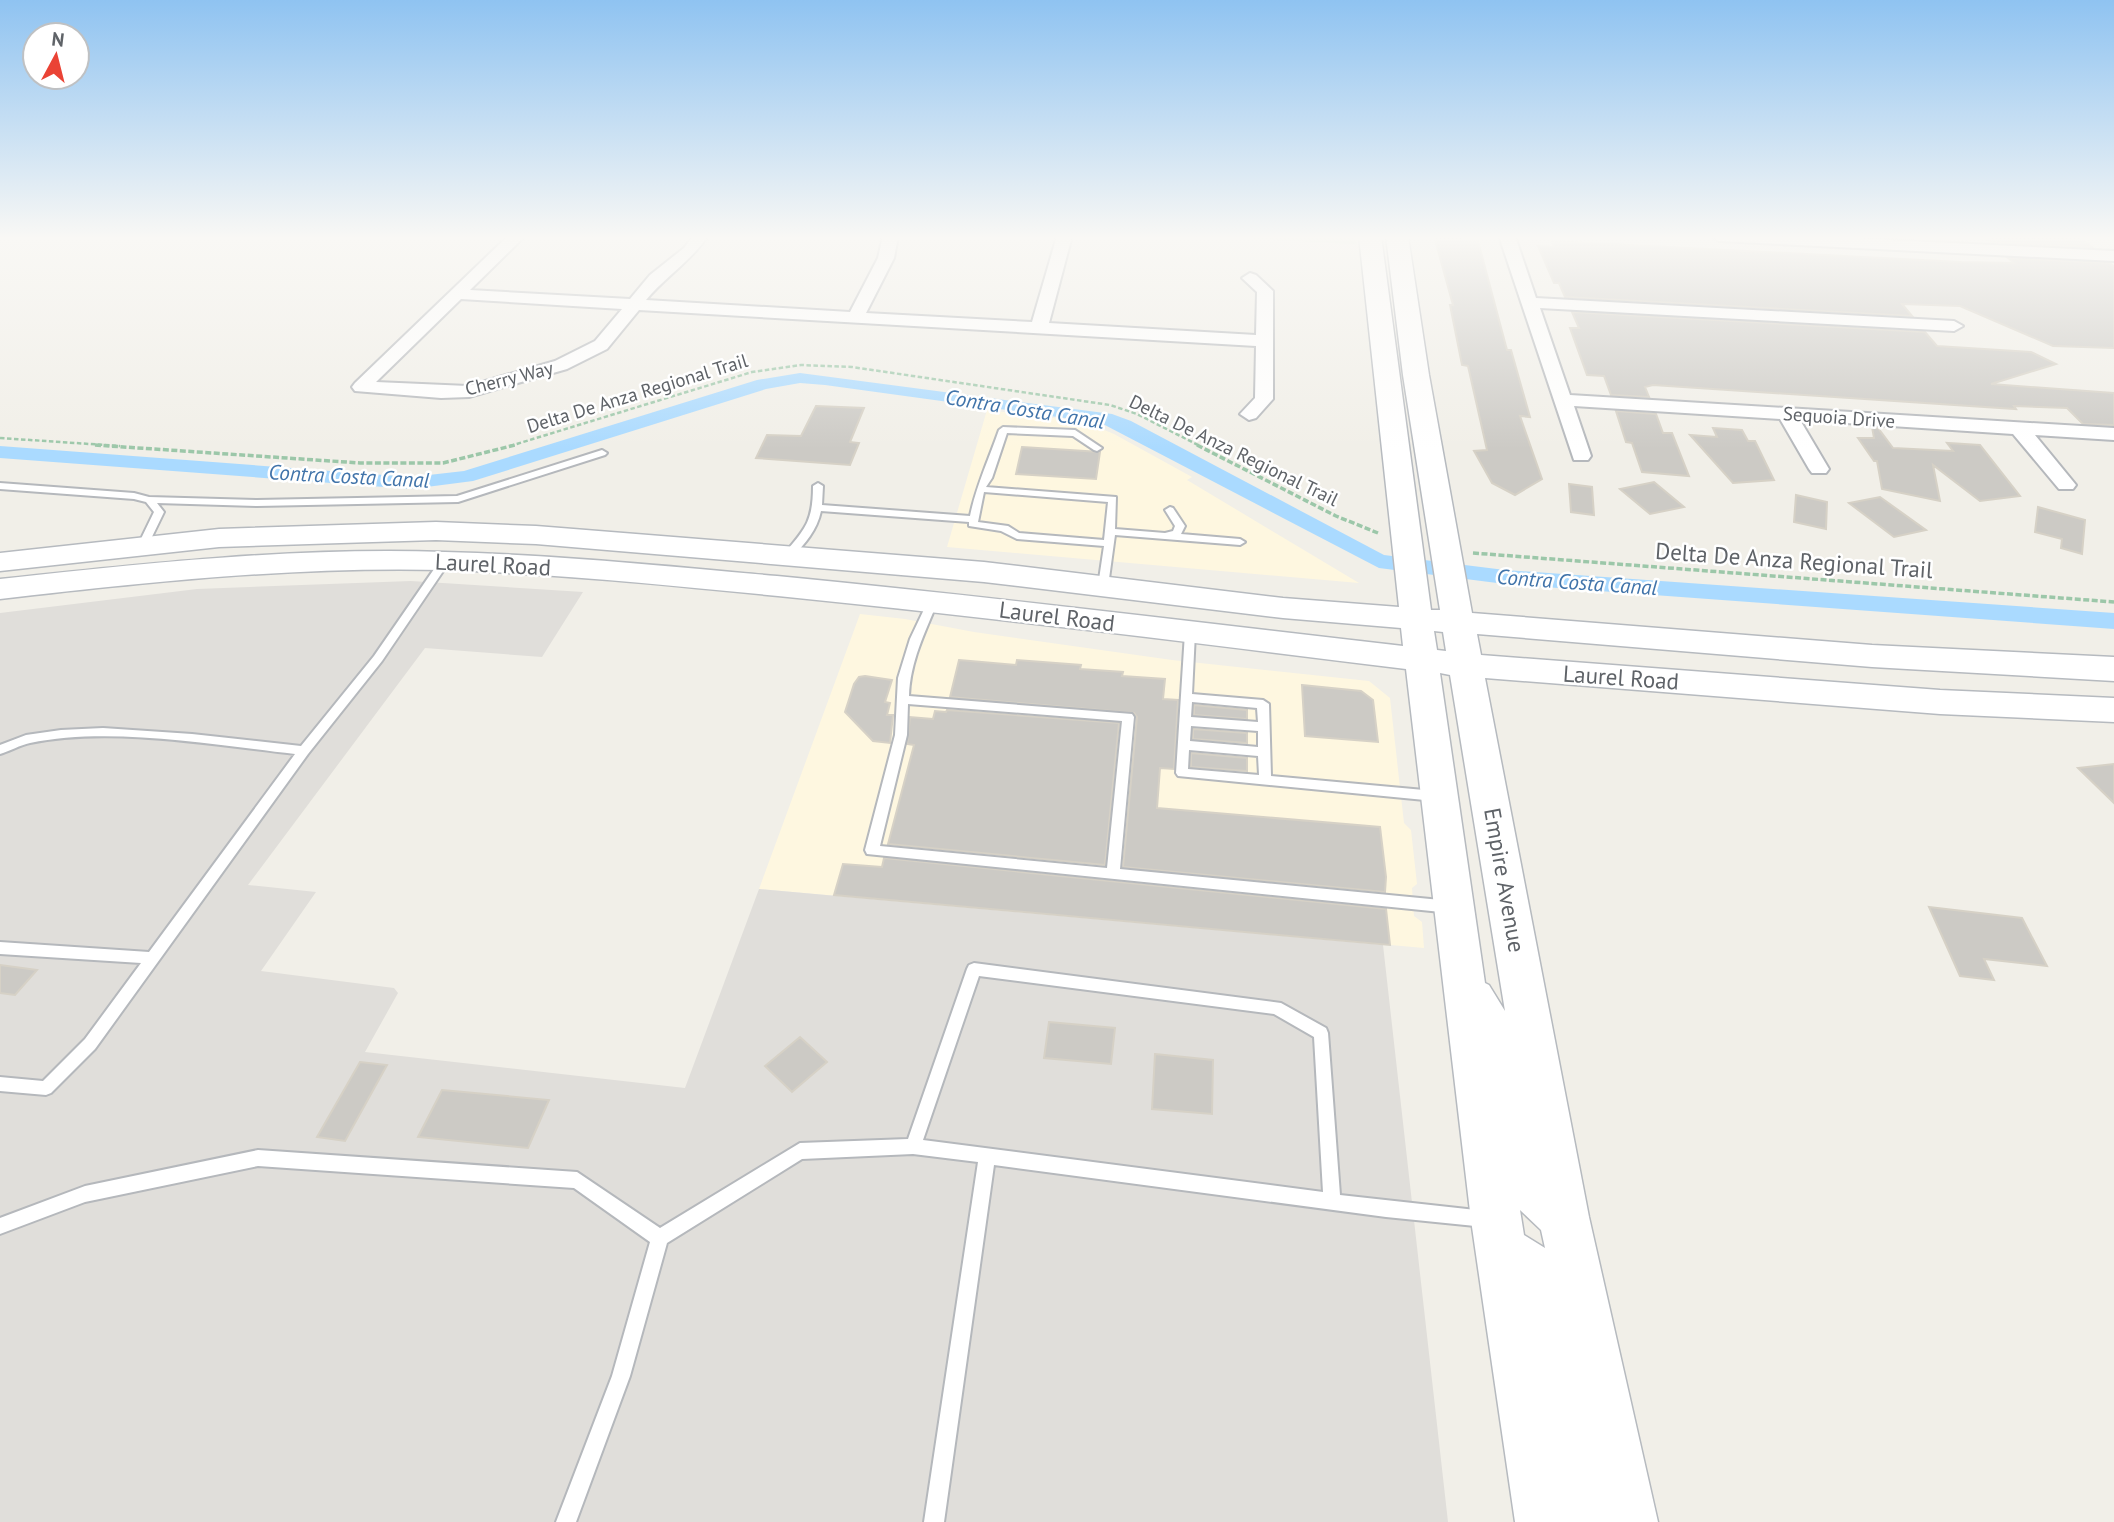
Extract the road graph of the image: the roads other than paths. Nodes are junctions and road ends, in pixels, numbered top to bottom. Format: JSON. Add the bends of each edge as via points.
{"nodes":[{"id":1,"x":442,"y":307,"type":"edge"},
{"id":2,"x":631,"y":307,"type":"edge"},
{"id":3,"x":685,"y":307,"type":"edge"},
{"id":4,"x":861,"y":307,"type":"edge"},
{"id":5,"x":1045,"y":307,"type":"edge"},
{"id":6,"x":1265,"y":307,"type":"edge"},
{"id":7,"x":1379,"y":307,"type":"edge"},
{"id":8,"x":1407,"y":307,"type":"edge"},
{"id":9,"x":1531,"y":307,"type":"edge"},
{"id":10,"x":1604,"y":307,"type":"edge"},
{"id":11,"x":856,"y":317,"type":"junction"},
{"id":12,"x":1954,"y":326,"type":"dead end"},
{"id":13,"x":1039,"y":328,"type":"junction"},
{"id":14,"x":1265,"y":341,"type":"junction"},
{"id":15,"x":1564,"y":400,"type":"junction"},
{"id":16,"x":1249,"y":414,"type":"dead end"},
{"id":17,"x":1787,"y":414,"type":"junction"},
{"id":18,"x":2019,"y":428,"type":"junction"},
{"id":19,"x":2114,"y":434,"type":"edge"},
{"id":20,"x":1097,"y":448,"type":"dead end"},
{"id":21,"x":602,"y":453,"type":"dead end"},
{"id":22,"x":1581,"y":456,"type":"dead end"},
{"id":23,"x":1819,"y":469,"type":"dead end"},
{"id":24,"x":2066,"y":485,"type":"dead end"},
{"id":25,"x":0,"y":486,"type":"edge"},
{"id":26,"x":818,"y":486,"type":"dead end"},
{"id":27,"x":980,"y":489,"type":"junction"},
{"id":28,"x":149,"y":500,"type":"junction"},
{"id":29,"x":818,"y":508,"type":"junction"},
{"id":30,"x":1170,"y":510,"type":"dead end"},
{"id":31,"x":974,"y":519,"type":"junction"},
{"id":32,"x":1020,"y":524,"type":"dead end"},
{"id":33,"x":1041,"y":526,"type":"dead end"},
{"id":34,"x":1060,"y":527,"type":"dead end"},
{"id":35,"x":1082,"y":529,"type":"dead end"},
{"id":36,"x":1017,"y":536,"type":"junction"},
{"id":37,"x":1166,"y":536,"type":"junction"},
{"id":38,"x":1038,"y":538,"type":"junction"},
{"id":39,"x":1109,"y":538,"type":"junction"},
{"id":40,"x":1058,"y":539,"type":"junction"},
{"id":41,"x":1080,"y":541,"type":"junction"},
{"id":42,"x":1240,"y":542,"type":"dead end"},
{"id":43,"x":143,"y":545,"type":"junction"},
{"id":44,"x":788,"y":555,"type":"junction"},
{"id":45,"x":445,"y":561,"type":"junction"},
{"id":46,"x":0,"y":562,"type":"edge"},
{"id":47,"x":1410,"y":566,"type":"joint"},
{"id":48,"x":773,"y":585,"type":"junction"},
{"id":49,"x":1104,"y":586,"type":"junction"},
{"id":50,"x":0,"y":589,"type":"edge"},
{"id":51,"x":933,"y":601,"type":"junction"},
{"id":52,"x":1417,"y":619,"type":"junction"},
{"id":53,"x":1458,"y":622,"type":"junction"},
{"id":54,"x":1190,"y":633,"type":"junction"},
{"id":55,"x":1422,"y":660,"type":"junction"},
{"id":56,"x":1466,"y":665,"type":"junction"},
{"id":57,"x":2114,"y":669,"type":"edge"},
{"id":58,"x":1186,"y":698,"type":"junction"},
{"id":59,"x":903,"y":700,"type":"junction"},
{"id":60,"x":2114,"y":710,"type":"edge"},
{"id":61,"x":1185,"y":721,"type":"junction"},
{"id":62,"x":1264,"y":727,"type":"junction"},
{"id":63,"x":1184,"y":745,"type":"junction"},
{"id":64,"x":0,"y":750,"type":"edge"},
{"id":65,"x":304,"y":751,"type":"junction"},
{"id":66,"x":1264,"y":752,"type":"junction"},
{"id":67,"x":1265,"y":779,"type":"junction"},
{"id":68,"x":1438,"y":796,"type":"junction"},
{"id":69,"x":1113,"y":873,"type":"junction"},
{"id":70,"x":1454,"y":907,"type":"junction"},
{"id":71,"x":0,"y":948,"type":"edge"},
{"id":72,"x":153,"y":958,"type":"junction"},
{"id":73,"x":1466,"y":986,"type":"junction"},
{"id":74,"x":0,"y":1084,"type":"edge"},
{"id":75,"x":913,"y":1146,"type":"junction"},
{"id":76,"x":987,"y":1156,"type":"junction"},
{"id":77,"x":1332,"y":1202,"type":"junction"},
{"id":78,"x":1564,"y":1217,"type":"junction"},
{"id":79,"x":0,"y":1226,"type":"edge"},
{"id":80,"x":1499,"y":1235,"type":"junction"},
{"id":81,"x":660,"y":1238,"type":"junction"},
{"id":82,"x":566,"y":1522,"type":"edge"},
{"id":83,"x":934,"y":1522,"type":"edge"},
{"id":84,"x":1545,"y":1522,"type":"edge"},
{"id":85,"x":1594,"y":1522,"type":"edge"},
{"id":86,"x":1628,"y":1522,"type":"edge"}],
"edges":[{"from":1,"to":2,"type":"street","name":"Cherry Way","via":[[361,387],[469,391],[561,365],[601,345]]},
{"from":3,"to":11,"type":"street"},
{"from":4,"to":11,"type":"street"},
{"from":5,"to":13,"type":"street"},
{"from":6,"to":14,"type":"street"},
{"from":7,"to":47,"type":"main road"},
{"from":8,"to":53,"type":"main road","name":"Empire Avenue","via":[[1416,375],[1456,564]]},
{"from":9,"to":15,"type":"street"},
{"from":10,"to":12,"type":"street"},
{"from":11,"to":13,"type":"street"},
{"from":13,"to":14,"type":"street"},
{"from":14,"to":16,"type":"street","via":[[1264,399]]},
{"from":15,"to":17,"type":"street","name":"Sequoia Drive"},
{"from":15,"to":22,"type":"street"},
{"from":17,"to":18,"type":"street","name":"Sequoia Drive"},
{"from":17,"to":23,"type":"street"},
{"from":18,"to":19,"type":"street","name":"Sequoia Drive"},
{"from":18,"to":24,"type":"street"},
{"from":20,"to":27,"type":"lane","via":[[1076,433],[1003,430]]},
{"from":21,"to":28,"type":"lane","via":[[458,499]]},
{"from":25,"to":28,"type":"lane"},
{"from":26,"to":29,"type":"lane"},
{"from":27,"to":31,"type":"lane"},
{"from":27,"to":39,"type":"lane","via":[[1113,499]]},
{"from":28,"to":43,"type":"lane","via":[[159,512]]},
{"from":29,"to":31,"type":"lane"},
{"from":29,"to":44,"type":"lane","via":[[806,538]]},
{"from":30,"to":37,"type":"lane","via":[[1180,526],[1177,533]]},
{"from":31,"to":36,"type":"lane","via":[[973,524],[1004,525]]},
{"from":32,"to":36,"type":"lane"},
{"from":33,"to":38,"type":"lane"},
{"from":34,"to":40,"type":"lane"},
{"from":35,"to":41,"type":"lane"},
{"from":36,"to":38,"type":"lane"},
{"from":37,"to":39,"type":"lane"},
{"from":37,"to":42,"type":"lane"},
{"from":38,"to":40,"type":"lane"},
{"from":39,"to":41,"type":"lane"},
{"from":39,"to":49,"type":"lane"},
{"from":40,"to":41,"type":"lane"},
{"from":43,"to":44,"type":"main road","name":"Laurel Road","via":[[315,533],[436,531]]},
{"from":43,"to":46,"type":"main road","name":"Laurel Road"},
{"from":44,"to":48,"type":"main road"},
{"from":44,"to":49,"type":"main road","name":"Laurel Road"},
{"from":45,"to":48,"type":"main road","name":"Laurel Road"},
{"from":45,"to":50,"type":"main road","name":"Laurel Road","via":[[330,561],[183,569]]},
{"from":45,"to":65,"type":"lane","via":[[411,613]]},
{"from":47,"to":52,"type":"main road"},
{"from":48,"to":51,"type":"main road","name":"Laurel Road"},
{"from":49,"to":52,"type":"main road","name":"Laurel Road"},
{"from":51,"to":54,"type":"main road","name":"Laurel Road"},
{"from":51,"to":59,"type":"lane","via":[[904,678]]},
{"from":52,"to":53,"type":"main road","name":"Laurel Road"},
{"from":52,"to":55,"type":"main road"},
{"from":53,"to":56,"type":"main road","name":"Empire Avenue"},
{"from":53,"to":57,"type":"main road","name":"Laurel Road","via":[[1872,656]]},
{"from":54,"to":55,"type":"main road","name":"Laurel Road"},
{"from":54,"to":58,"type":"lane"},
{"from":55,"to":56,"type":"main road","name":"Laurel Road"},
{"from":55,"to":68,"type":"main road"},
{"from":56,"to":60,"type":"main road","name":"Laurel Road","via":[[1927,701]]},
{"from":56,"to":78,"type":"main road","name":"Empire Avenue"},
{"from":58,"to":61,"type":"lane"},
{"from":58,"to":62,"type":"lane","via":[[1263,704]]},
{"from":59,"to":69,"type":"lane","via":[[1128,717]]},
{"from":59,"to":69,"type":"lane","via":[[901,735],[872,850]]},
{"from":61,"to":62,"type":"lane"},
{"from":61,"to":63,"type":"lane"},
{"from":62,"to":66,"type":"lane"},
{"from":63,"to":66,"type":"lane"},
{"from":63,"to":67,"type":"lane","via":[[1182,772]]},
{"from":64,"to":65,"type":"lane","via":[[48,734],[139,734]]},
{"from":65,"to":72,"type":"lane"},
{"from":66,"to":67,"type":"lane"},
{"from":67,"to":68,"type":"lane"},
{"from":68,"to":70,"type":"main road"},
{"from":69,"to":70,"type":"lane"},
{"from":70,"to":73,"type":"main road"},
{"from":71,"to":72,"type":"lane"},
{"from":72,"to":74,"type":"lane","via":[[90,1044],[46,1088]]},
{"from":73,"to":78,"type":"main road","via":[[1506,1054],[1526,1177]]},
{"from":73,"to":80,"type":"main road"},
{"from":75,"to":76,"type":"lane"},
{"from":75,"to":77,"type":"lane","via":[[974,969],[1276,1008],[1321,1033]]},
{"from":75,"to":81,"type":"lane","via":[[800,1151]]},
{"from":76,"to":77,"type":"lane"},
{"from":76,"to":83,"type":"lane"},
{"from":77,"to":80,"type":"lane"},
{"from":78,"to":86,"type":"main road","name":"Empire Avenue"},
{"from":79,"to":81,"type":"lane","via":[[85,1194],[258,1158],[577,1180]]},
{"from":80,"to":84,"type":"main road"},
{"from":80,"to":85,"type":"main road","via":[[1544,1287],[1582,1490]]},
{"from":81,"to":82,"type":"lane","via":[[621,1376]]}]}
